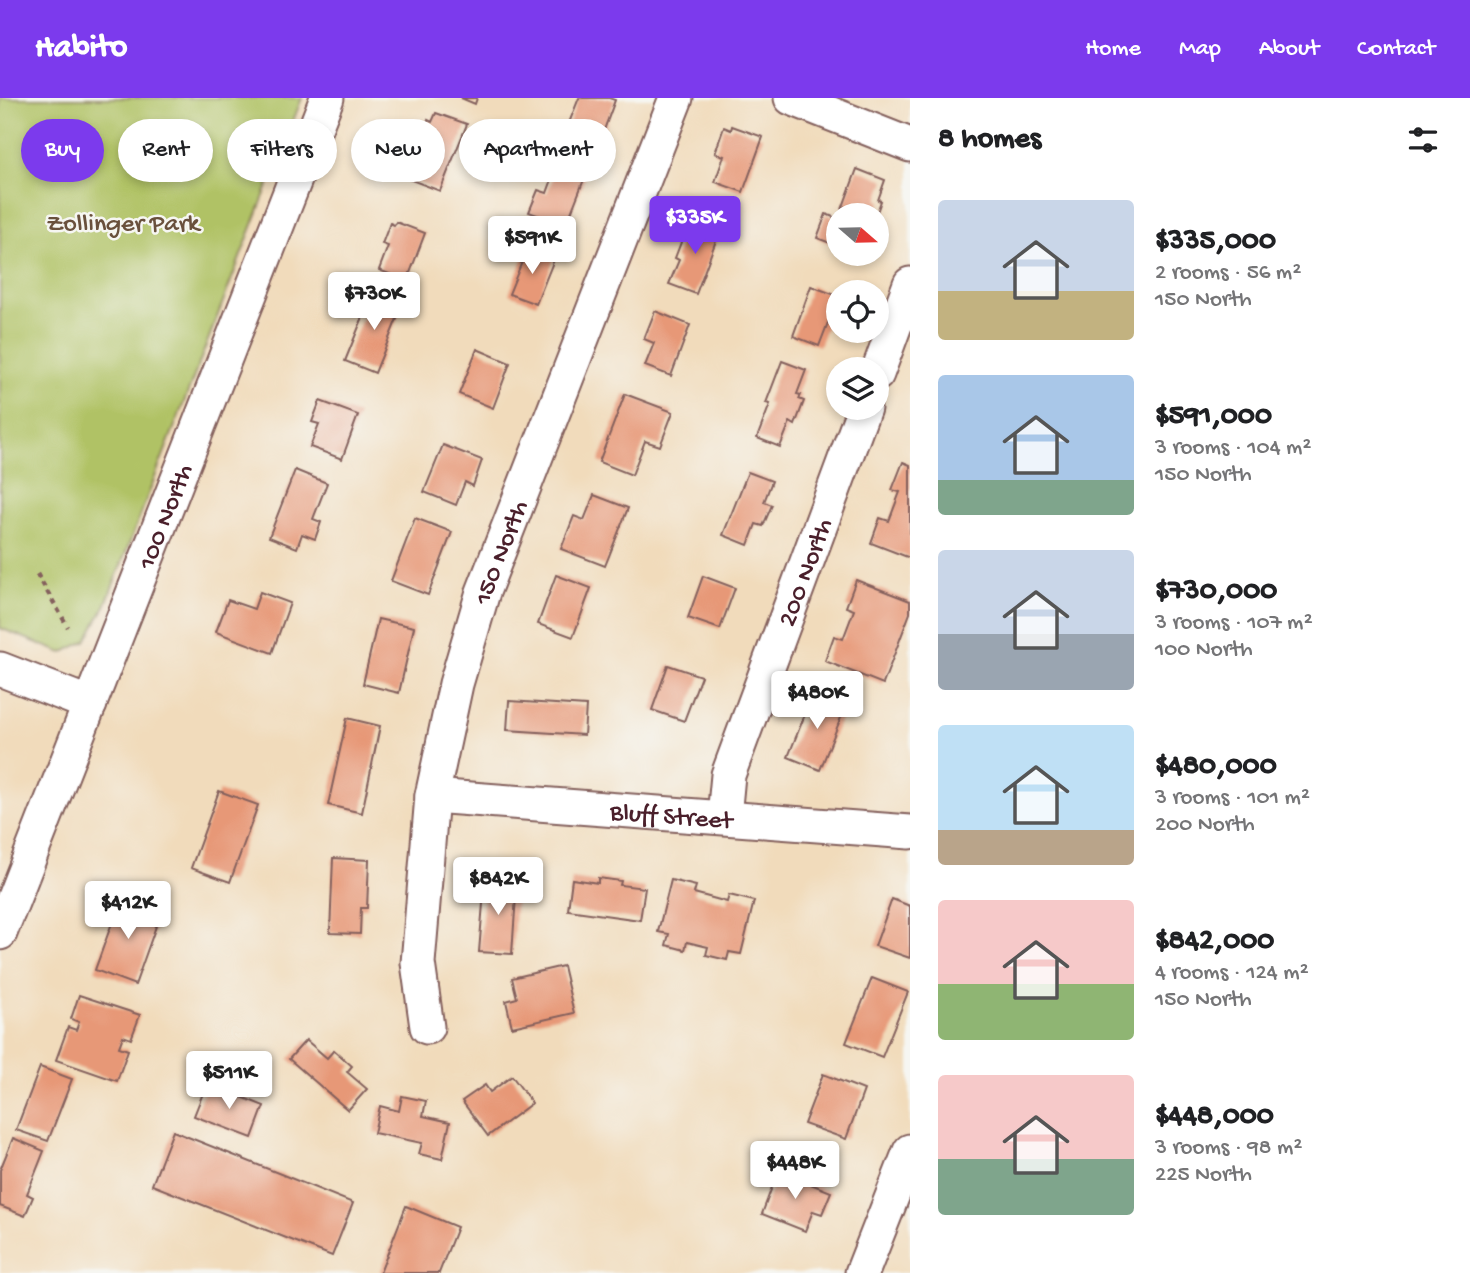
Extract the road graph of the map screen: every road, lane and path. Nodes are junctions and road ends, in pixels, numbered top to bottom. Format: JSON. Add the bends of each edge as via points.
{"nodes":[{"id":1,"x":327,"y":98,"type":"edge"},
{"id":2,"x":676,"y":98,"type":"edge"},
{"id":3,"x":792,"y":98,"type":"edge"},
{"id":4,"x":910,"y":145,"type":"edge"},
{"id":5,"x":910,"y":284,"type":"edge"},
{"id":6,"x":883,"y":357,"type":"edge"},
{"id":7,"x":860,"y":420,"type":"edge"},
{"id":8,"x":37,"y":574,"type":"dead end"},
{"id":9,"x":68,"y":627,"type":"dead end"},
{"id":10,"x":0,"y":669,"type":"edge"},
{"id":11,"x":90,"y":704,"type":"junction"},
{"id":12,"x":432,"y":796,"type":"junction"},
{"id":13,"x":724,"y":817,"type":"junction"},
{"id":14,"x":910,"y":832,"type":"edge"},
{"id":15,"x":0,"y":933,"type":"edge"},
{"id":16,"x":426,"y":1027,"type":"dead end"},
{"id":17,"x":910,"y":1151,"type":"edge"},
{"id":18,"x":862,"y":1273,"type":"edge"}],
"edges":[{"from":1,"to":11,"type":"street","name":"100 North"},
{"from":2,"to":12,"type":"street","name":"150 North","via":[[483,592],[456,684]]},
{"from":3,"to":4,"type":"street"},
{"from":5,"to":6,"type":"street"},
{"from":7,"to":13,"type":"street","name":"200 North","via":[[728,775]]},
{"from":8,"to":9,"type":"path"},
{"from":10,"to":11,"type":"street"},
{"from":11,"to":15,"type":"street","name":"100 North"},
{"from":12,"to":13,"type":"street","name":"Bluff Street"},
{"from":12,"to":16,"type":"street","name":"150 North","via":[[418,963]]},
{"from":13,"to":14,"type":"street","name":"Bluff Street"},
{"from":17,"to":18,"type":"street"}]}
